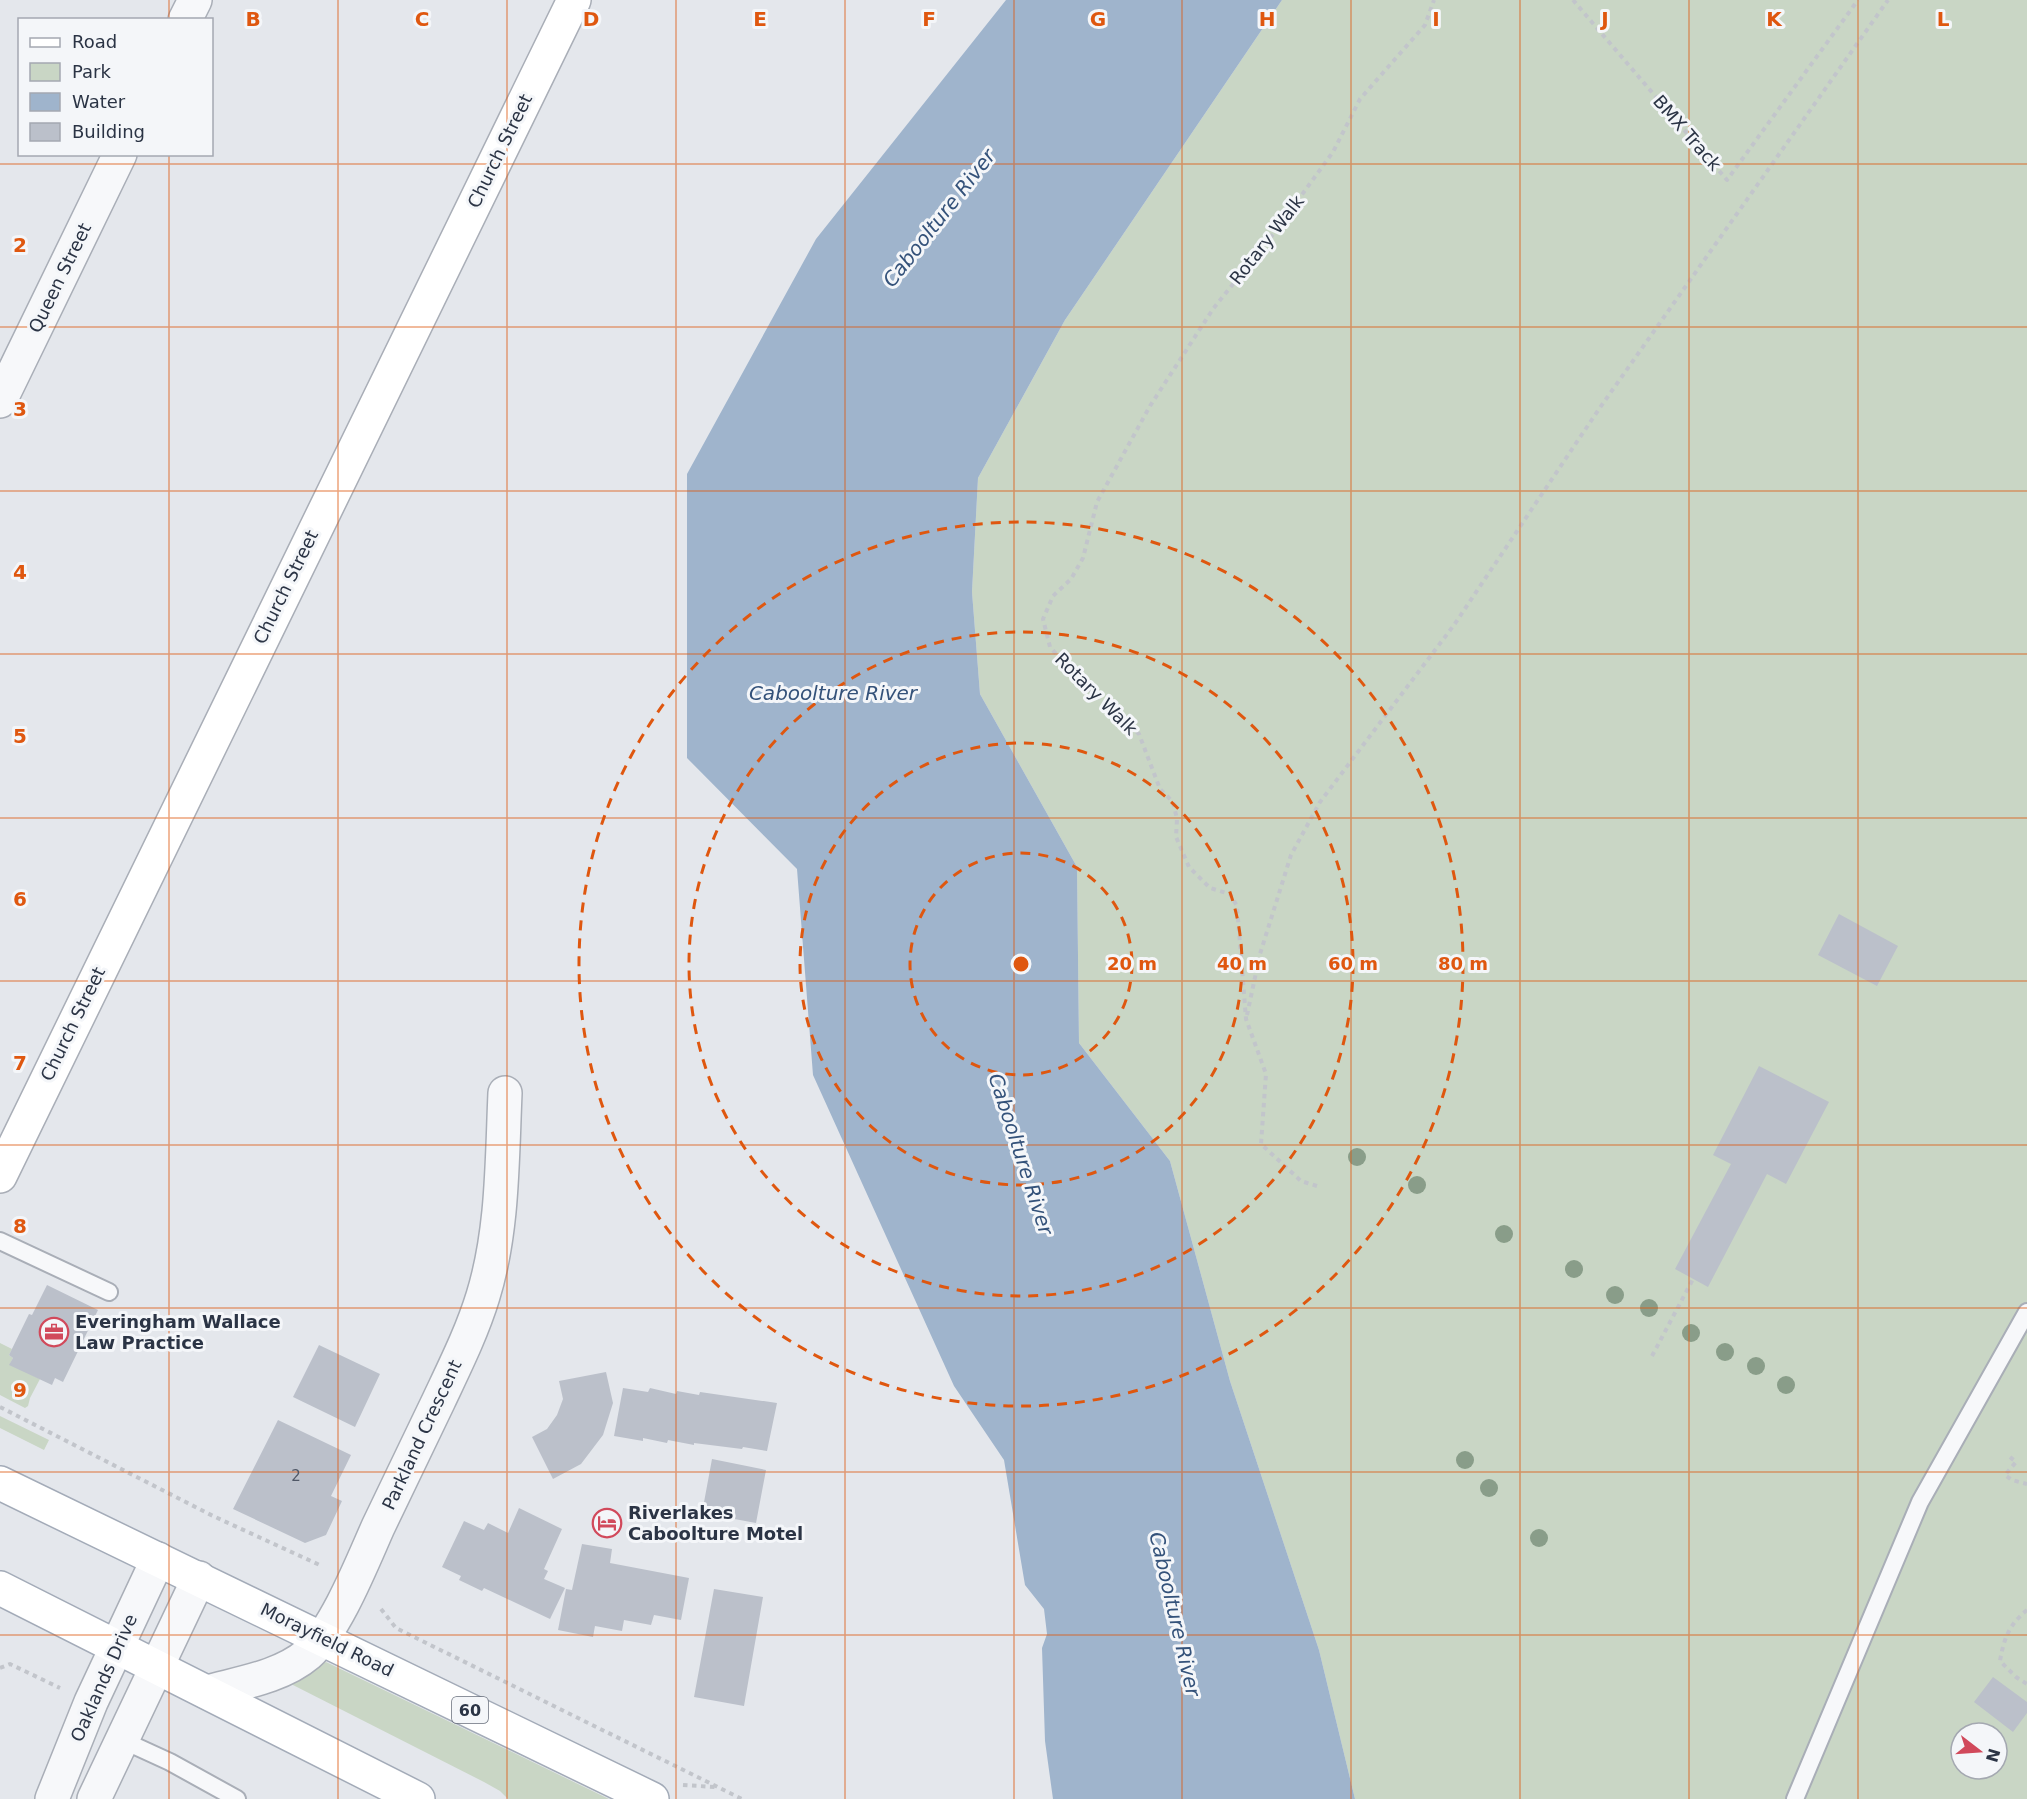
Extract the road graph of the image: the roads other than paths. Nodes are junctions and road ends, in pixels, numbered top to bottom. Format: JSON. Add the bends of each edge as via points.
{"nodes":[{"id":1,"x":195,"y":0,"type":"edge"},
{"id":2,"x":574,"y":0,"type":"edge"},
{"id":3,"x":186,"y":18,"type":"edge"},
{"id":4,"x":119,"y":156,"type":"edge"},
{"id":5,"x":0,"y":401,"type":"edge"},
{"id":6,"x":505,"y":1094,"type":"dead end"},
{"id":7,"x":0,"y":1176,"type":"edge"},
{"id":8,"x":0,"y":1241,"type":"edge"},
{"id":9,"x":109,"y":1292,"type":"dead end"},
{"id":10,"x":2027,"y":1312,"type":"edge"},
{"id":11,"x":0,"y":1483,"type":"edge"},
{"id":12,"x":158,"y":1559,"type":"junction"},
{"id":13,"x":199,"y":1578,"type":"junction"},
{"id":14,"x":0,"y":1588,"type":"edge"},
{"id":15,"x":322,"y":1639,"type":"junction"},
{"id":16,"x":117,"y":1646,"type":"junction"},
{"id":17,"x":157,"y":1667,"type":"junction"},
{"id":18,"x":207,"y":1692,"type":"junction"},
{"id":19,"x":122,"y":1740,"type":"junction"},
{"id":20,"x":52,"y":1799,"type":"edge"},
{"id":21,"x":94,"y":1799,"type":"edge"},
{"id":22,"x":237,"y":1799,"type":"edge"},
{"id":23,"x":418,"y":1799,"type":"edge"},
{"id":24,"x":652,"y":1799,"type":"edge"},
{"id":25,"x":1795,"y":1799,"type":"edge"}],
"edges":[{"from":1,"to":3,"type":"street"},
{"from":2,"to":7,"type":"street","name":"Church Street"},
{"from":4,"to":5,"type":"street","name":"Queen Street"},
{"from":6,"to":15,"type":"street","name":"Parkland Crescent","via":[[501,1196],[483,1295],[466,1342]]},
{"from":8,"to":9,"type":"lane"},
{"from":10,"to":25,"type":"lane","via":[[1920,1502]]},
{"from":11,"to":12,"type":"street","name":"Morayfield Road","number":"60"},
{"from":12,"to":13,"type":"street","name":"Morayfield Road","number":"60"},
{"from":12,"to":16,"type":"street","name":"Oaklands Drive"},
{"from":13,"to":15,"type":"street","name":"Morayfield Road","number":"60"},
{"from":13,"to":17,"type":"street"},
{"from":14,"to":16,"type":"street"},
{"from":15,"to":18,"type":"street","name":"Parkland Crescent","via":[[306,1655],[284,1668]]},
{"from":15,"to":24,"type":"street","name":"Morayfield Road","number":"60"},
{"from":16,"to":17,"type":"street"},
{"from":16,"to":20,"type":"street","name":"Oaklands Drive"},
{"from":17,"to":18,"type":"street"},
{"from":17,"to":19,"type":"street"},
{"from":18,"to":23,"type":"street"},
{"from":19,"to":21,"type":"street"},
{"from":19,"to":22,"type":"lane"}]}
